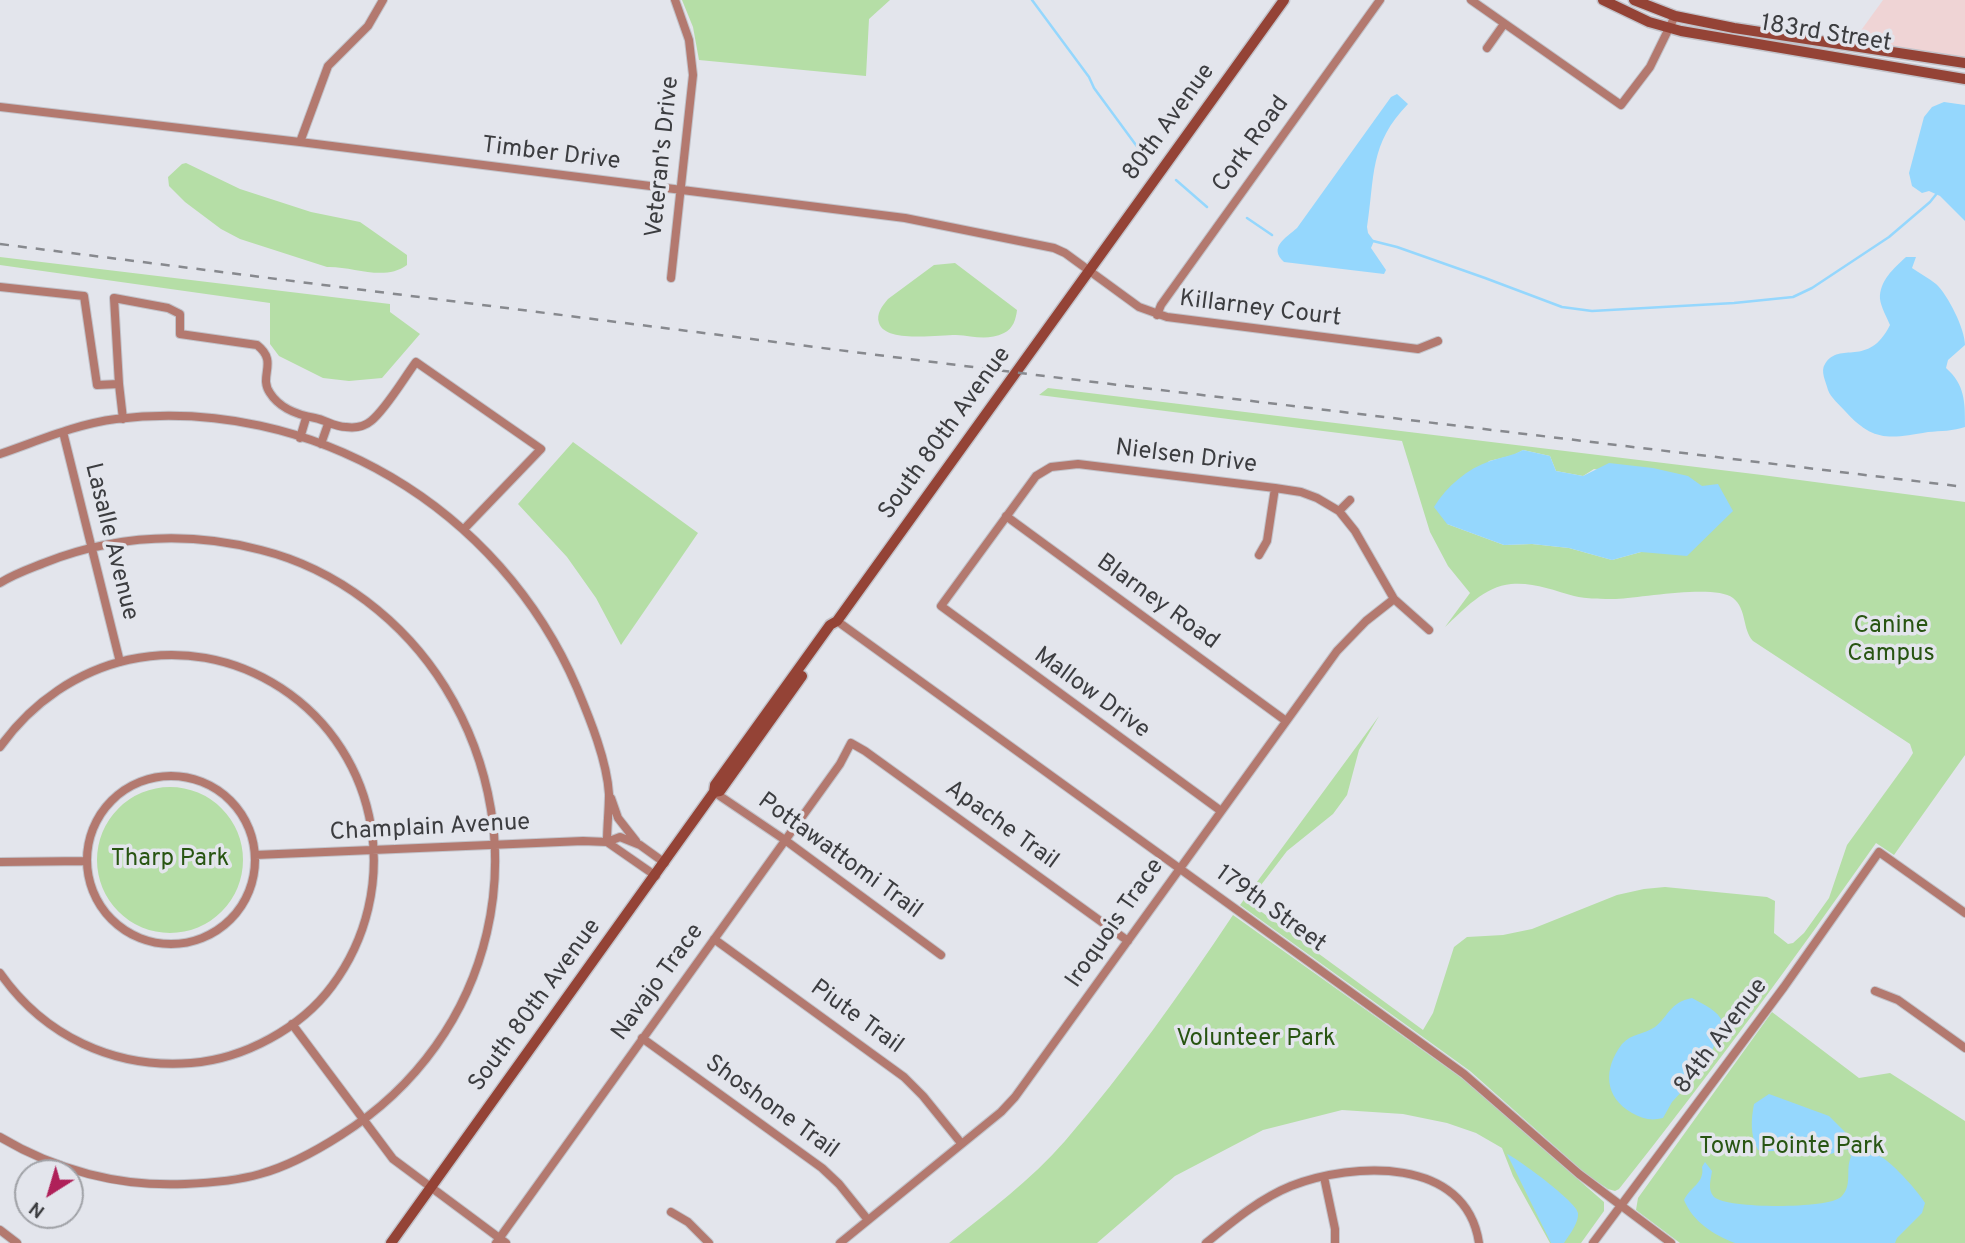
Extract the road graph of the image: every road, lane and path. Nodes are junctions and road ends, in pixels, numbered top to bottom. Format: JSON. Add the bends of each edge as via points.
{"nodes":[{"id":1,"x":383,"y":0,"type":"edge"},
{"id":2,"x":675,"y":0,"type":"edge"},
{"id":3,"x":1284,"y":0,"type":"edge"},
{"id":4,"x":1380,"y":0,"type":"edge"},
{"id":5,"x":1471,"y":0,"type":"edge"},
{"id":6,"x":1603,"y":0,"type":"edge"},
{"id":7,"x":1634,"y":0,"type":"edge"},
{"id":8,"x":1675,"y":16,"type":"junction"},
{"id":9,"x":1504,"y":24,"type":"junction"},
{"id":10,"x":1668,"y":28,"type":"junction"},
{"id":11,"x":1487,"y":48,"type":"dead end"},
{"id":12,"x":1965,"y":63,"type":"edge"},
{"id":13,"x":1965,"y":79,"type":"edge"},
{"id":14,"x":0,"y":107,"type":"edge"},
{"id":15,"x":300,"y":142,"type":"junction"},
{"id":16,"x":681,"y":189,"type":"junction"},
{"id":17,"x":1089,"y":271,"type":"junction"},
{"id":18,"x":671,"y":278,"type":"dead end"},
{"id":19,"x":0,"y":287,"type":"edge"},
{"id":20,"x":1157,"y":314,"type":"junction"},
{"id":21,"x":1438,"y":341,"type":"dead end"},
{"id":22,"x":119,"y":384,"type":"junction"},
{"id":23,"x":306,"y":418,"type":"junction"},
{"id":24,"x":123,"y":419,"type":"junction"},
{"id":25,"x":328,"y":424,"type":"junction"},
{"id":26,"x":63,"y":432,"type":"junction"},
{"id":27,"x":300,"y":438,"type":"junction"},
{"id":28,"x":321,"y":444,"type":"junction"},
{"id":29,"x":0,"y":454,"type":"edge"},
{"id":30,"x":1275,"y":488,"type":"junction"},
{"id":31,"x":1350,"y":500,"type":"dead end"},
{"id":32,"x":1339,"y":511,"type":"junction"},
{"id":33,"x":1006,"y":516,"type":"junction"},
{"id":34,"x":464,"y":529,"type":"junction"},
{"id":35,"x":91,"y":547,"type":"junction"},
{"id":36,"x":1259,"y":555,"type":"dead end"},
{"id":37,"x":0,"y":583,"type":"edge"},
{"id":38,"x":1394,"y":599,"type":"junction"},
{"id":39,"x":940,"y":606,"type":"joint"},
{"id":40,"x":837,"y":621,"type":"junction"},
{"id":41,"x":1429,"y":631,"type":"dead end"},
{"id":42,"x":120,"y":662,"type":"junction"},
{"id":43,"x":1286,"y":721,"type":"junction"},
{"id":44,"x":850,"y":743,"type":"joint"},
{"id":45,"x":0,"y":747,"type":"edge"},
{"id":46,"x":714,"y":792,"type":"junction"},
{"id":47,"x":609,"y":793,"type":"junction"},
{"id":48,"x":1221,"y":811,"type":"junction"},
{"id":49,"x":785,"y":840,"type":"junction"},
{"id":50,"x":607,"y":842,"type":"junction"},
{"id":51,"x":495,"y":845,"type":"junction"},
{"id":52,"x":640,"y":845,"type":"junction"},
{"id":53,"x":374,"y":850,"type":"junction"},
{"id":54,"x":255,"y":855,"type":"junction"},
{"id":55,"x":86,"y":861,"type":"junction"},
{"id":56,"x":0,"y":862,"type":"edge"},
{"id":57,"x":665,"y":863,"type":"junction"},
{"id":58,"x":1180,"y":868,"type":"junction"},
{"id":59,"x":656,"y":876,"type":"junction"},
{"id":60,"x":1965,"y":913,"type":"edge"},
{"id":61,"x":714,"y":939,"type":"junction"},
{"id":62,"x":1128,"y":940,"type":"junction"},
{"id":63,"x":941,"y":955,"type":"dead end"},
{"id":64,"x":0,"y":973,"type":"edge"},
{"id":65,"x":1875,"y":991,"type":"dead end"},
{"id":66,"x":292,"y":1024,"type":"junction"},
{"id":67,"x":642,"y":1038,"type":"junction"},
{"id":68,"x":1965,"y":1048,"type":"edge"},
{"id":69,"x":366,"y":1120,"type":"junction"},
{"id":70,"x":0,"y":1137,"type":"edge"},
{"id":71,"x":961,"y":1143,"type":"junction"},
{"id":72,"x":1324,"y":1177,"type":"junction"},
{"id":73,"x":430,"y":1188,"type":"junction"},
{"id":74,"x":1620,"y":1206,"type":"junction"},
{"id":75,"x":671,"y":1212,"type":"dead end"},
{"id":76,"x":868,"y":1220,"type":"junction"},
{"id":77,"x":0,"y":1230,"type":"edge"},
{"id":78,"x":501,"y":1241,"type":"edge"},
{"id":79,"x":17,"y":1243,"type":"edge"},
{"id":80,"x":391,"y":1243,"type":"edge"},
{"id":81,"x":709,"y":1243,"type":"edge"},
{"id":82,"x":840,"y":1243,"type":"edge"},
{"id":83,"x":1206,"y":1243,"type":"edge"},
{"id":84,"x":1335,"y":1243,"type":"edge"},
{"id":85,"x":1479,"y":1243,"type":"edge"},
{"id":86,"x":1593,"y":1243,"type":"edge"},
{"id":87,"x":1671,"y":1243,"type":"edge"}],
"edges":[{"from":1,"to":15,"type":"street","via":[[368,26],[328,66]]},
{"from":2,"to":16,"type":"street","name":"Veteran's Drive","via":[[689,40],[693,75]]},
{"from":3,"to":17,"type":"street","name":"80th Avenue"},
{"from":4,"to":20,"type":"street","name":"Cork Road"},
{"from":5,"to":9,"type":"street"},
{"from":6,"to":10,"type":"street","name":"183rd Street"},
{"from":7,"to":8,"type":"street","name":"183rd Street"},
{"from":8,"to":10,"type":"street"},
{"from":8,"to":12,"type":"street","name":"183rd Street"},
{"from":9,"to":10,"type":"street","via":[[1621,106],[1650,66]]},
{"from":9,"to":11,"type":"street"},
{"from":10,"to":13,"type":"street","name":"183rd Street"},
{"from":14,"to":15,"type":"street","name":"Timber Drive"},
{"from":15,"to":16,"type":"street","name":"Timber Drive"},
{"from":16,"to":17,"type":"street","name":"Timber Drive","via":[[905,218],[1054,248]]},
{"from":16,"to":18,"type":"street","name":"Veteran's Drive"},
{"from":17,"to":20,"type":"street","name":"Killarney Court","via":[[1139,307]]},
{"from":17,"to":40,"type":"street","name":"South 80th Avenue"},
{"from":19,"to":22,"type":"street","via":[[84,296],[97,385]]},
{"from":20,"to":21,"type":"street","name":"Killarney Court","via":[[1418,349]]},
{"from":22,"to":23,"type":"street","via":[[114,298],[180,314],[180,334],[257,345],[269,361],[269,392],[281,405]]},
{"from":22,"to":24,"type":"street"},
{"from":23,"to":25,"type":"street"},
{"from":23,"to":27,"type":"street"},
{"from":24,"to":26,"type":"street"},
{"from":24,"to":27,"type":"street","via":[[204,418]]},
{"from":25,"to":28,"type":"street"},
{"from":25,"to":34,"type":"street","via":[[353,428],[371,422],[416,362],[541,449]]},
{"from":26,"to":29,"type":"street"},
{"from":26,"to":35,"type":"street","name":"Lasalle Avenue"},
{"from":27,"to":28,"type":"street"},
{"from":28,"to":34,"type":"street","via":[[427,498]]},
{"from":30,"to":32,"type":"street","name":"Nielsen Drive","via":[[1309,495]]},
{"from":30,"to":33,"type":"street","name":"Nielsen Drive","via":[[1068,463],[1040,473]]},
{"from":30,"to":36,"type":"street","via":[[1267,541]]},
{"from":31,"to":32,"type":"street"},
{"from":32,"to":38,"type":"street","name":"Nielsen Drive"},
{"from":33,"to":39,"type":"street","name":"Nielsen Drive"},
{"from":33,"to":43,"type":"street","name":"Blarney Road"},
{"from":34,"to":47,"type":"street","via":[[522,592],[557,646],[594,733]]},
{"from":35,"to":37,"type":"street"},
{"from":35,"to":42,"type":"street","name":"Lasalle Avenue"},
{"from":35,"to":51,"type":"street","via":[[169,537],[233,543],[287,557],[371,604],[412,642],[451,698],[483,773]]},
{"from":38,"to":41,"type":"street","name":"Nielsen Drive"},
{"from":38,"to":43,"type":"street","name":"Iroquois Trace","via":[[1337,651]]},
{"from":39,"to":48,"type":"street","name":"Mallow Drive"},
{"from":40,"to":46,"type":"street","name":"South 80th Avenue"},
{"from":40,"to":58,"type":"street","name":"179th Street"},
{"from":42,"to":45,"type":"street","via":[[62,686],[30,712]]},
{"from":42,"to":53,"type":"street","via":[[165,655],[210,659],[280,687],[318,719],[349,762],[367,808]]},
{"from":43,"to":48,"type":"street","name":"Iroquois Trace"},
{"from":44,"to":49,"type":"street","name":"Navajo Trace"},
{"from":44,"to":62,"type":"street","name":"Apache Trail"},
{"from":46,"to":49,"type":"street","name":"Pottawattomi Trail"},
{"from":46,"to":57,"type":"street","name":"South 80th Avenue"},
{"from":47,"to":50,"type":"street"},
{"from":47,"to":52,"type":"street","via":[[618,818]]},
{"from":48,"to":58,"type":"street","name":"Iroquois Trace"},
{"from":49,"to":61,"type":"street","name":"Navajo Trace"},
{"from":49,"to":63,"type":"street","name":"Pottawattomi Trail"},
{"from":50,"to":51,"type":"street","name":"Champlain Avenue"},
{"from":50,"to":52,"type":"street","name":"Champlain Avenue","via":[[620,837]]},
{"from":50,"to":59,"type":"street"},
{"from":51,"to":53,"type":"street","name":"Champlain Avenue"},
{"from":51,"to":69,"type":"street","via":[[491,914],[484,949],[464,1001],[429,1058]]},
{"from":52,"to":57,"type":"street"},
{"from":53,"to":54,"type":"street","name":"Champlain Avenue"},
{"from":53,"to":66,"type":"street","via":[[370,906],[358,943],[328,991]]},
{"from":54,"to":55,"type":"street","via":[[243,815],[225,795],[191,778],[164,775],[139,781],[103,810],[92,829]]},
{"from":54,"to":55,"type":"street","via":[[252,884],[225,925],[204,937],[167,944],[137,937],[104,911],[93,892]]},
{"from":55,"to":56,"type":"street"},
{"from":57,"to":59,"type":"street","name":"South 80th Avenue"},
{"from":58,"to":62,"type":"street","name":"Iroquois Trace"},
{"from":58,"to":74,"type":"street","name":"179th Street","via":[[1464,1074]]},
{"from":59,"to":73,"type":"street","name":"South 80th Avenue"},
{"from":60,"to":74,"type":"street","name":"84th Avenue","via":[[1879,852]]},
{"from":61,"to":67,"type":"street","name":"Navajo Trace"},
{"from":61,"to":71,"type":"street","name":"Piute Trail","via":[[904,1077]]},
{"from":62,"to":71,"type":"street","name":"Iroquois Trace","via":[[1014,1097]]},
{"from":64,"to":66,"type":"street","via":[[26,1005],[61,1033],[103,1052],[142,1062],[182,1064],[217,1059],[251,1047]]},
{"from":65,"to":68,"type":"street","via":[[1898,1000]]},
{"from":66,"to":69,"type":"street"},
{"from":67,"to":76,"type":"street","name":"Shoshone Trail","via":[[822,1168]]},
{"from":67,"to":78,"type":"street","name":"Navajo Trace"},
{"from":69,"to":70,"type":"street","via":[[313,1153],[261,1174],[218,1183],[120,1181],[39,1157]]},
{"from":69,"to":73,"type":"street","via":[[393,1159]]},
{"from":71,"to":76,"type":"street","name":"Iroquois Trace"},
{"from":72,"to":83,"type":"street","via":[[1270,1196]]},
{"from":72,"to":84,"type":"street"},
{"from":72,"to":85,"type":"street","via":[[1385,1171],[1431,1180],[1462,1203]]},
{"from":73,"to":78,"type":"street"},
{"from":73,"to":80,"type":"street","name":"South 80th Avenue"},
{"from":74,"to":86,"type":"street","name":"84th Avenue"},
{"from":74,"to":87,"type":"street","name":"179th Street"},
{"from":75,"to":81,"type":"street"},
{"from":76,"to":82,"type":"street","name":"Iroquois Trace"},
{"from":77,"to":79,"type":"street"}]}
